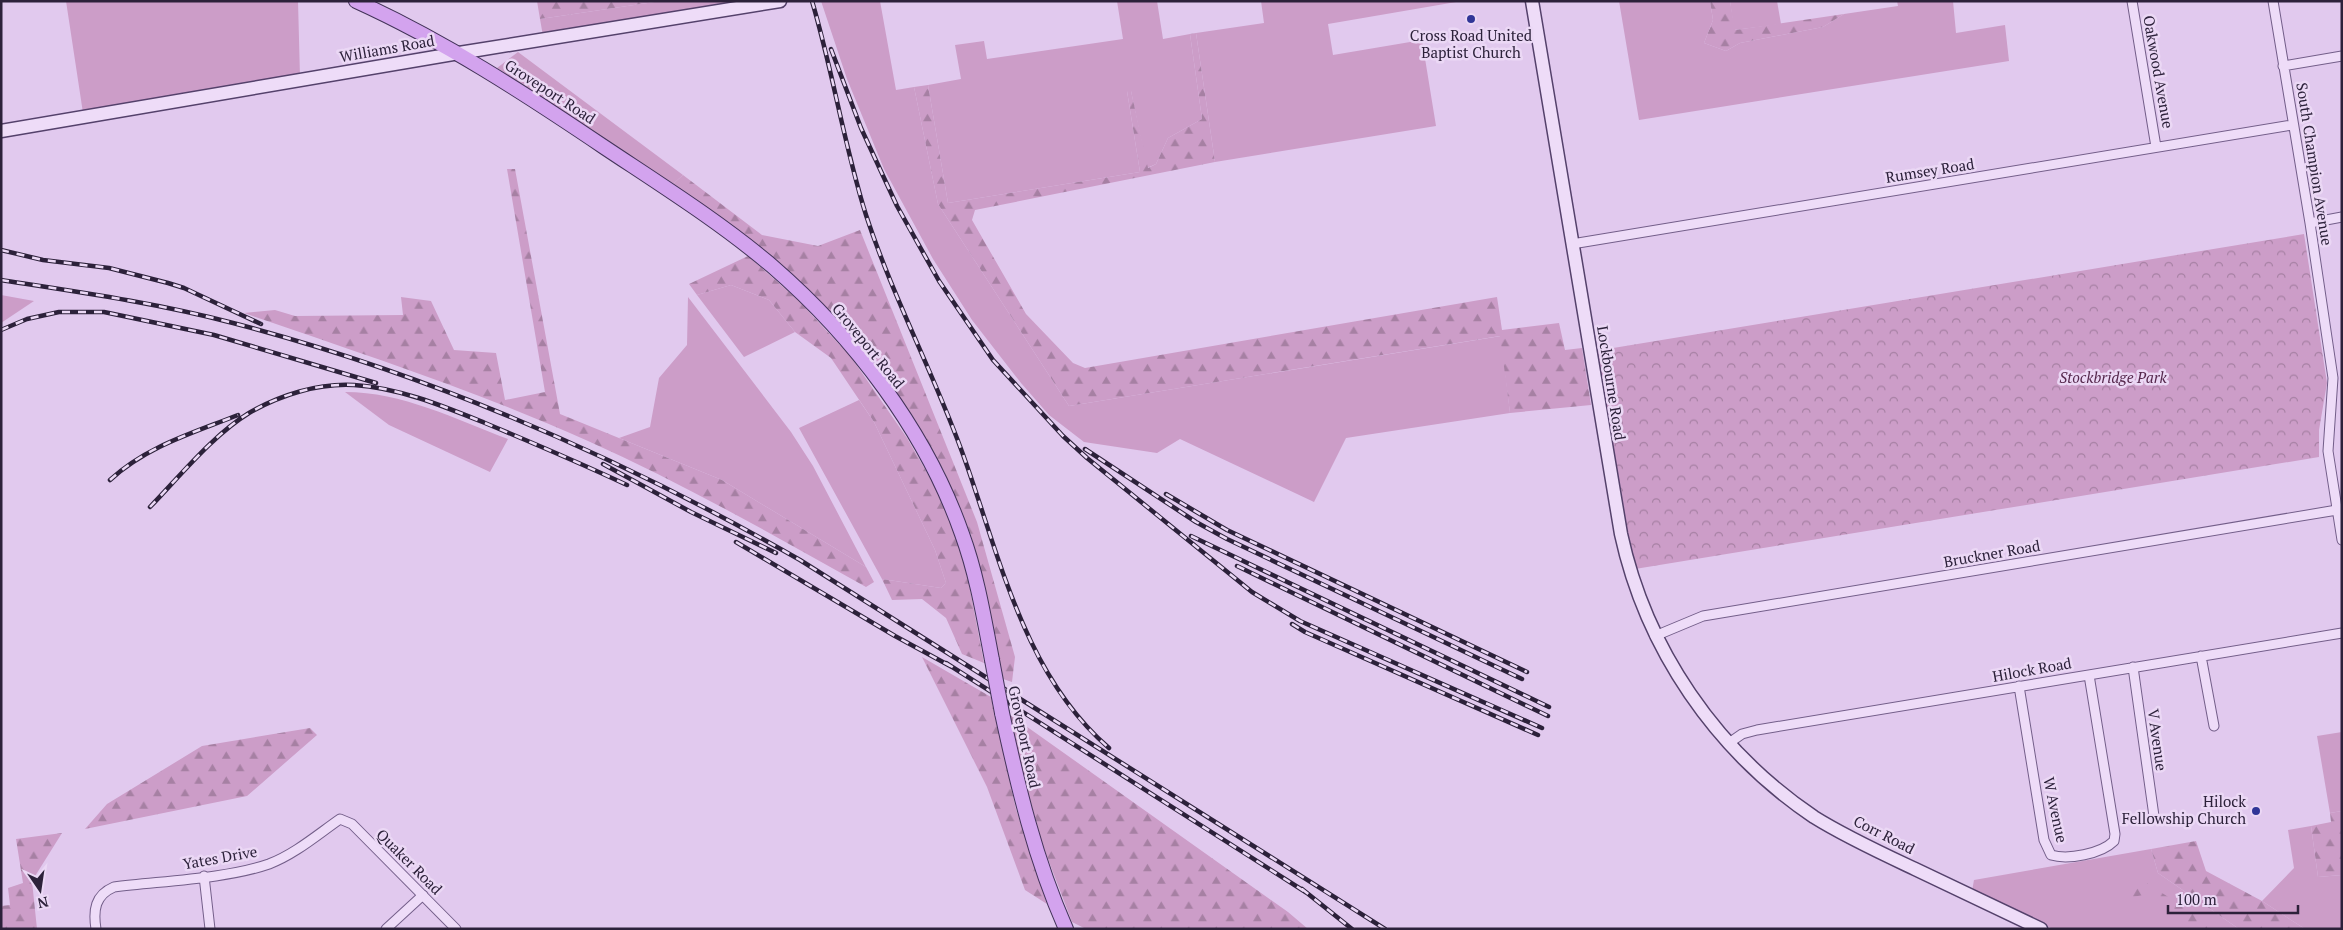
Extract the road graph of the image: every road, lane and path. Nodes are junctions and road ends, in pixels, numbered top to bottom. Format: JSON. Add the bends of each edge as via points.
{"nodes":[{"id":1,"x":356,"y":1,"type":"edge"},
{"id":2,"x":780,"y":1,"type":"edge"},
{"id":3,"x":1532,"y":1,"type":"edge"},
{"id":4,"x":2132,"y":1,"type":"edge"},
{"id":5,"x":2273,"y":1,"type":"edge"},
{"id":6,"x":459,"y":53,"type":"junction"},
{"id":7,"x":2342,"y":56,"type":"edge"},
{"id":8,"x":2283,"y":66,"type":"junction"},
{"id":9,"x":2292,"y":124,"type":"junction"},
{"id":10,"x":1,"y":132,"type":"edge"},
{"id":11,"x":2156,"y":147,"type":"junction"},
{"id":12,"x":2342,"y":217,"type":"edge"},
{"id":13,"x":2310,"y":223,"type":"junction"},
{"id":14,"x":1572,"y":244,"type":"junction"},
{"id":15,"x":2337,"y":378,"type":"edge"},
{"id":16,"x":2336,"y":510,"type":"junction"},
{"id":17,"x":2342,"y":540,"type":"edge"},
{"id":18,"x":2342,"y":633,"type":"edge"},
{"id":19,"x":1655,"y":636,"type":"junction"},
{"id":20,"x":2201,"y":656,"type":"junction"},
{"id":21,"x":2133,"y":667,"type":"junction"},
{"id":22,"x":2089,"y":675,"type":"junction"},
{"id":23,"x":2019,"y":686,"type":"junction"},
{"id":24,"x":2214,"y":726,"type":"dead end"},
{"id":25,"x":1730,"y":743,"type":"junction"},
{"id":26,"x":2154,"y":816,"type":"dead end"},
{"id":27,"x":340,"y":819,"type":"joint"},
{"id":28,"x":204,"y":876,"type":"junction"},
{"id":29,"x":423,"y":895,"type":"junction"},
{"id":30,"x":96,"y":929,"type":"edge"},
{"id":31,"x":210,"y":929,"type":"edge"},
{"id":32,"x":386,"y":929,"type":"edge"},
{"id":33,"x":456,"y":929,"type":"edge"},
{"id":34,"x":1066,"y":929,"type":"edge"},
{"id":35,"x":2041,"y":929,"type":"edge"}],
"edges":[{"from":1,"to":6,"type":"main road","name":"Groveport Road"},
{"from":2,"to":6,"type":"street","name":"Williams Road"},
{"from":3,"to":14,"type":"street","name":"Lockbourne Road"},
{"from":4,"to":11,"type":"street","name":"Oakwood Avenue"},
{"from":5,"to":8,"type":"street","name":"South Champion Avenue"},
{"from":6,"to":10,"type":"street","name":"Williams Road"},
{"from":6,"to":34,"type":"main road","name":"Groveport Road","bridge":true,"via":[[722,227],[787,279],[851,347],[901,413],[946,494],[971,562],[1019,792],[1032,838]]},
{"from":7,"to":8,"type":"street"},
{"from":8,"to":9,"type":"street","name":"South Champion Avenue"},
{"from":9,"to":11,"type":"street","name":"Rumsey Road"},
{"from":9,"to":13,"type":"street","name":"South Champion Avenue"},
{"from":11,"to":14,"type":"street","name":"Rumsey Road"},
{"from":12,"to":13,"type":"street"},
{"from":13,"to":15,"type":"street","name":"South Champion Avenue"},
{"from":14,"to":19,"type":"street","name":"Lockbourne Road","via":[[1621,534],[1636,591]]},
{"from":15,"to":16,"type":"street","name":"South Champion Avenue","via":[[2327,445]]},
{"from":16,"to":17,"type":"street","name":"South Champion Avenue"},
{"from":16,"to":19,"type":"street","name":"Bruckner Road","via":[[1704,616]]},
{"from":18,"to":20,"type":"street","name":"Hilock Road"},
{"from":19,"to":25,"type":"street","name":"Lockbourne Road","via":[[1692,697]]},
{"from":20,"to":21,"type":"street","name":"Hilock Road"},
{"from":20,"to":24,"type":"street"},
{"from":21,"to":22,"type":"street","name":"Hilock Road"},
{"from":21,"to":26,"type":"street","name":"V Avenue"},
{"from":22,"to":23,"type":"street","name":"Hilock Road"},
{"from":22,"to":23,"type":"street","name":"W Avenue","via":[[2114,841],[2102,850],[2061,858],[2051,855],[2044,840]]},
{"from":23,"to":25,"type":"street","name":"Hilock Road","via":[[1749,732]]},
{"from":25,"to":35,"type":"street","name":"Corr Road","via":[[1777,788],[1831,827]]},
{"from":27,"to":28,"type":"street","name":"Yates Drive","via":[[292,853],[269,864]]},
{"from":27,"to":29,"type":"street","name":"Quaker Road","via":[[352,824]]},
{"from":28,"to":30,"type":"street","name":"Yates Drive","via":[[104,891],[98,899],[94,917]]},
{"from":28,"to":31,"type":"street"},
{"from":29,"to":32,"type":"street"},
{"from":29,"to":33,"type":"street","name":"Quaker Road"}]}
